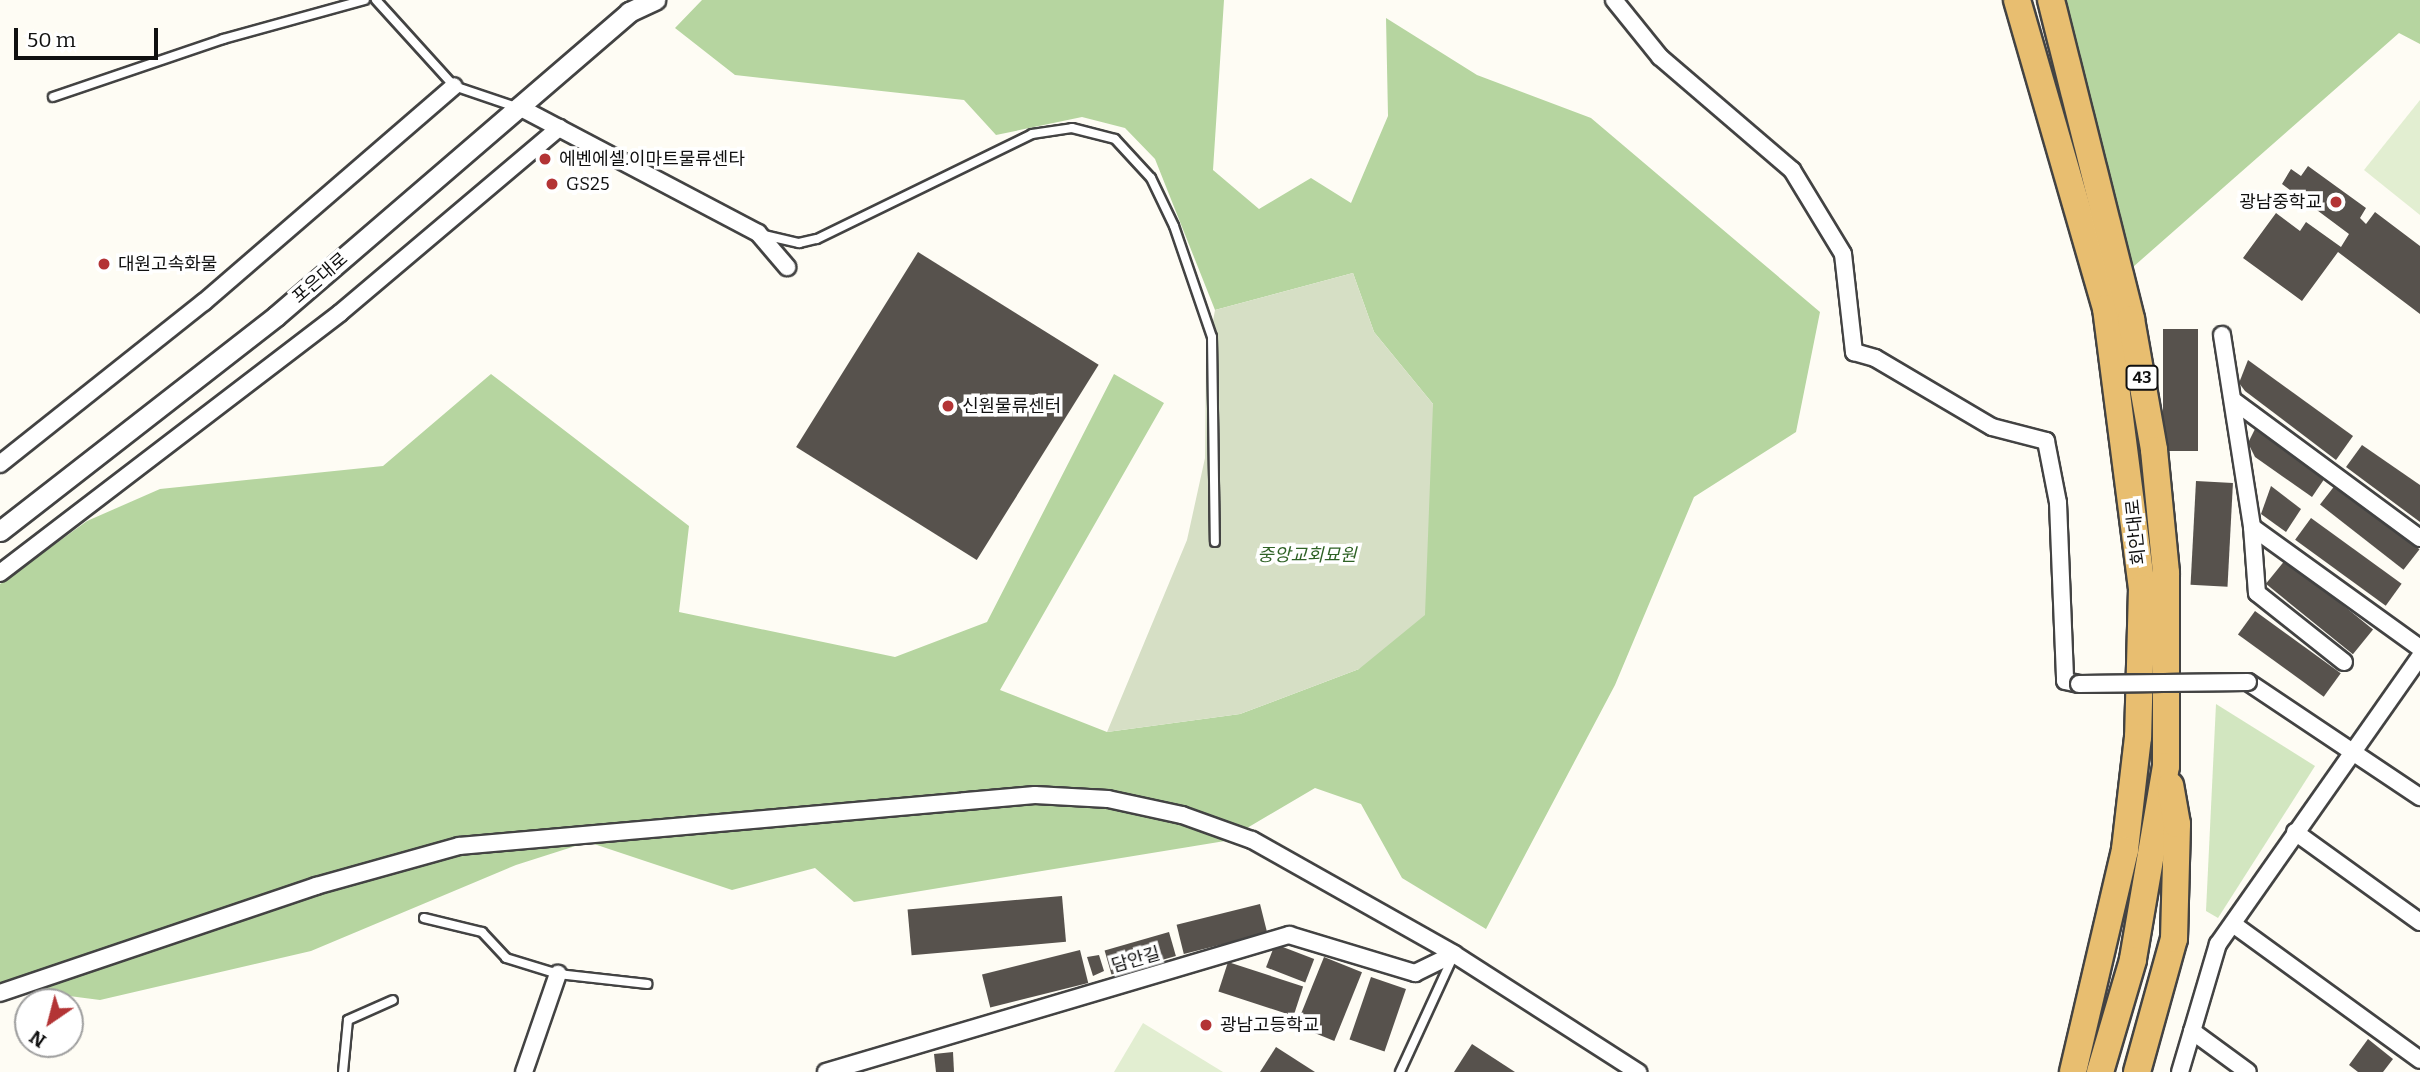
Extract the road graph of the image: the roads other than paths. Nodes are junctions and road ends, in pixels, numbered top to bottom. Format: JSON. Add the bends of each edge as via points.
{"nodes":[{"id":1,"x":365,"y":0,"type":"edge"},
{"id":2,"x":376,"y":0,"type":"edge"},
{"id":3,"x":655,"y":0,"type":"edge"},
{"id":4,"x":1614,"y":0,"type":"edge"},
{"id":5,"x":2017,"y":0,"type":"edge"},
{"id":6,"x":2052,"y":0,"type":"edge"},
{"id":7,"x":633,"y":6,"type":"edge"},
{"id":8,"x":454,"y":86,"type":"junction"},
{"id":9,"x":53,"y":97,"type":"dead end"},
{"id":10,"x":519,"y":107,"type":"junction"},
{"id":11,"x":559,"y":128,"type":"junction"},
{"id":12,"x":758,"y":233,"type":"junction"},
{"id":13,"x":787,"y":267,"type":"dead end"},
{"id":14,"x":2222,"y":335,"type":"dead end"},
{"id":15,"x":2234,"y":401,"type":"junction"},
{"id":16,"x":0,"y":464,"type":"edge"},
{"id":17,"x":2252,"y":527,"type":"junction"},
{"id":18,"x":0,"y":531,"type":"edge"},
{"id":19,"x":2420,"y":538,"type":"edge"},
{"id":20,"x":1215,"y":542,"type":"dead end"},
{"id":21,"x":0,"y":573,"type":"edge"},
{"id":22,"x":2420,"y":648,"type":"edge"},
{"id":23,"x":2420,"y":657,"type":"edge"},
{"id":24,"x":2344,"y":662,"type":"dead end"},
{"id":25,"x":2138,"y":737,"type":"junction"},
{"id":26,"x":2353,"y":750,"type":"junction"},
{"id":27,"x":2166,"y":766,"type":"junction"},
{"id":28,"x":2420,"y":797,"type":"edge"},
{"id":29,"x":2295,"y":832,"type":"junction"},
{"id":30,"x":424,"y":918,"type":"dead end"},
{"id":31,"x":2420,"y":922,"type":"edge"},
{"id":32,"x":2233,"y":924,"type":"junction"},
{"id":33,"x":1454,"y":954,"type":"junction"},
{"id":34,"x":558,"y":974,"type":"junction"},
{"id":35,"x":647,"y":984,"type":"dead end"},
{"id":36,"x":0,"y":993,"type":"edge"},
{"id":37,"x":393,"y":1000,"type":"dead end"},
{"id":38,"x":2192,"y":1031,"type":"junction"},
{"id":39,"x":2420,"y":1060,"type":"edge"},
{"id":40,"x":343,"y":1072,"type":"edge"},
{"id":41,"x":524,"y":1072,"type":"edge"},
{"id":42,"x":826,"y":1072,"type":"edge"},
{"id":43,"x":1400,"y":1072,"type":"edge"},
{"id":44,"x":1638,"y":1072,"type":"edge"},
{"id":45,"x":2054,"y":1072,"type":"edge"},
{"id":46,"x":2073,"y":1072,"type":"edge"},
{"id":47,"x":2099,"y":1072,"type":"edge"},
{"id":48,"x":2137,"y":1072,"type":"edge"},
{"id":49,"x":2180,"y":1072,"type":"edge"},
{"id":50,"x":2248,"y":1072,"type":"edge"}],
"edges":[{"from":1,"to":9,"type":"lane","via":[[223,39]]},
{"from":2,"to":8,"type":"lane"},
{"from":3,"to":7,"type":"street","name":"포은대로"},
{"from":4,"to":26,"type":"street","bridge":true,"via":[[1660,57],[1791,170],[1843,254],[1854,352],[1875,358],[1992,427],[2046,441],[2058,503],[2065,681],[2248,682]]},
{"from":5,"to":25,"type":"highway","name":"회안대로","number":"43","via":[[2106,308],[2143,588]]},
{"from":6,"to":27,"type":"highway","name":"회안대로","number":"43","via":[[2131,319],[2154,450],[2166,573]]},
{"from":7,"to":10,"type":"street","name":"포은대로"},
{"from":8,"to":10,"type":"lane"},
{"from":8,"to":16,"type":"street","via":[[204,302]]},
{"from":10,"to":11,"type":"street"},
{"from":10,"to":18,"type":"street","name":"포은대로","via":[[276,316]]},
{"from":11,"to":12,"type":"street"},
{"from":11,"to":21,"type":"street","via":[[340,313]]},
{"from":12,"to":13,"type":"street"},
{"from":12,"to":20,"type":"lane","via":[[799,243],[817,239],[1032,134],[1072,128],[1115,139],[1152,178],[1174,226],[1212,337]]},
{"from":14,"to":15,"type":"street"},
{"from":15,"to":17,"type":"street"},
{"from":15,"to":19,"type":"street"},
{"from":17,"to":22,"type":"street"},
{"from":17,"to":24,"type":"street","via":[[2258,593]]},
{"from":23,"to":26,"type":"street"},
{"from":25,"to":45,"type":"highway","via":[[2110,835],[2076,1013]]},
{"from":25,"to":46,"type":"highway","name":"회안대로","number":"43","via":[[2125,850]]},
{"from":26,"to":28,"type":"street"},
{"from":26,"to":29,"type":"street"},
{"from":27,"to":47,"type":"highway","name":"회안대로","number":"43","via":[[2133,960]]},
{"from":27,"to":48,"type":"highway","via":[[2177,824],[2174,939]]},
{"from":29,"to":31,"type":"street"},
{"from":29,"to":32,"type":"street"},
{"from":30,"to":34,"type":"lane","via":[[482,932],[506,958]]},
{"from":32,"to":38,"type":"street","via":[[2209,960]]},
{"from":32,"to":39,"type":"street"},
{"from":33,"to":36,"type":"street","via":[[1252,840],[1182,815],[1108,799],[1035,795],[459,846],[316,886]]},
{"from":33,"to":42,"type":"street","name":"담안길","via":[[1415,973],[1289,935]]},
{"from":33,"to":43,"type":"lane"},
{"from":33,"to":44,"type":"street"},
{"from":34,"to":35,"type":"lane"},
{"from":34,"to":41,"type":"street"},
{"from":37,"to":40,"type":"lane","via":[[348,1020]]},
{"from":38,"to":49,"type":"street"},
{"from":38,"to":50,"type":"street"}]}
